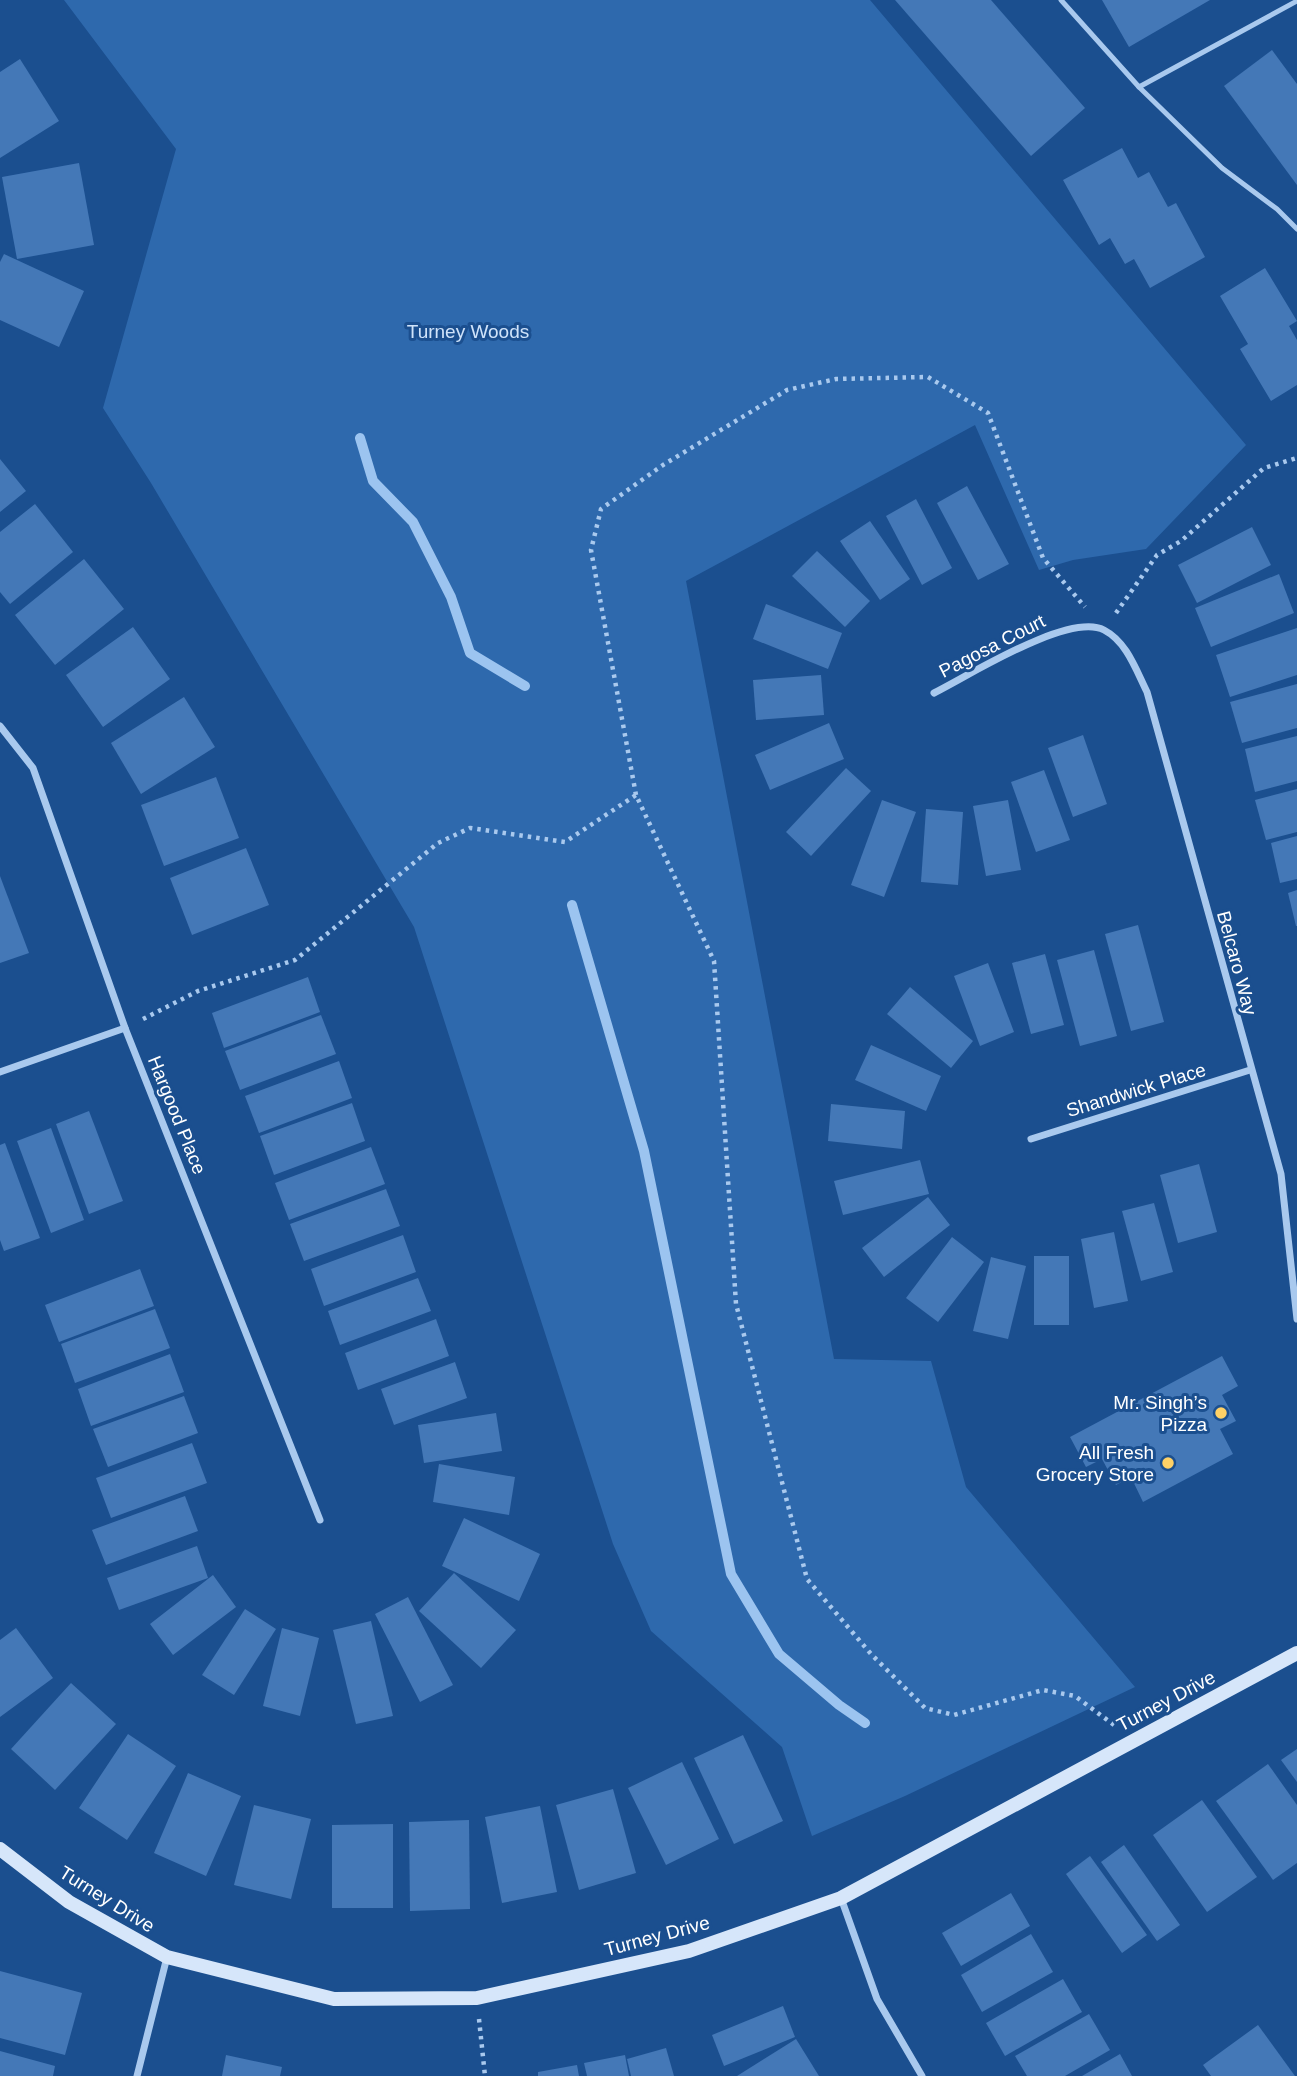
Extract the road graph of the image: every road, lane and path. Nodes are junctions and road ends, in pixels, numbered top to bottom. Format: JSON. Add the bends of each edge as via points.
{"nodes":[{"id":1,"x":1061,"y":0,"type":"edge"},
{"id":2,"x":1297,"y":1,"type":"edge"},
{"id":3,"x":1139,"y":87,"type":"junction"},
{"id":4,"x":1297,"y":229,"type":"edge"},
{"id":5,"x":1297,"y":458,"type":"edge"},
{"id":6,"x":1104,"y":630,"type":"junction"},
{"id":7,"x":934,"y":693,"type":"dead end"},
{"id":8,"x":0,"y":726,"type":"edge"},
{"id":9,"x":636,"y":795,"type":"junction"},
{"id":10,"x":125,"y":1028,"type":"junction"},
{"id":11,"x":1250,"y":1070,"type":"junction"},
{"id":12,"x":0,"y":1072,"type":"edge"},
{"id":13,"x":1031,"y":1139,"type":"dead end"},
{"id":14,"x":1297,"y":1319,"type":"edge"},
{"id":15,"x":320,"y":1520,"type":"dead end"},
{"id":16,"x":1297,"y":1653,"type":"edge"},
{"id":17,"x":1135,"y":1740,"type":"junction"},
{"id":18,"x":0,"y":1849,"type":"edge"},
{"id":19,"x":841,"y":1898,"type":"junction"},
{"id":20,"x":167,"y":1957,"type":"junction"},
{"id":21,"x":477,"y":1998,"type":"junction"},
{"id":22,"x":137,"y":2076,"type":"edge"},
{"id":23,"x":485,"y":2076,"type":"edge"},
{"id":24,"x":922,"y":2076,"type":"edge"}],
"edges":[{"from":1,"to":3,"type":"lane"},
{"from":2,"to":3,"type":"lane"},
{"from":3,"to":4,"type":"lane","via":[[1223,168]]},
{"from":5,"to":6,"type":"path","via":[[1264,468],[1181,541],[1157,555]]},
{"from":6,"to":7,"type":"street","name":"Pagosa Court","via":[[1081,625],[1056,631]]},
{"from":6,"to":9,"type":"path","via":[[1043,558],[988,413],[928,377],[836,379],[787,390],[663,465],[601,509],[591,550]]},
{"from":6,"to":11,"type":"street","name":"Belcaro Way","via":[[1127,651],[1147,692]]},
{"from":8,"to":10,"type":"street","name":"Hargood Place","via":[[33,768]]},
{"from":9,"to":10,"type":"path","via":[[565,842],[470,828],[438,843],[295,960],[198,991]]},
{"from":9,"to":17,"type":"path","via":[[714,961],[736,1304],[807,1579],[925,1708],[954,1715],[1043,1690],[1075,1696]]},
{"from":10,"to":12,"type":"street"},
{"from":10,"to":15,"type":"street","name":"Hargood Place"},
{"from":11,"to":13,"type":"street","name":"Shandwick Place"},
{"from":11,"to":14,"type":"street","name":"Belcaro Way","via":[[1281,1174]]},
{"from":16,"to":17,"type":"street","name":"Turney Drive"},
{"from":17,"to":19,"type":"street","name":"Turney Drive"},
{"from":18,"to":20,"type":"street","name":"Turney Drive","via":[[69,1902]]},
{"from":19,"to":21,"type":"street","name":"Turney Drive","via":[[689,1951]]},
{"from":19,"to":24,"type":"street","via":[[877,1999]]},
{"from":20,"to":21,"type":"street","name":"Turney Drive","via":[[334,1999]]},
{"from":20,"to":22,"type":"street"},
{"from":21,"to":23,"type":"path"}]}
